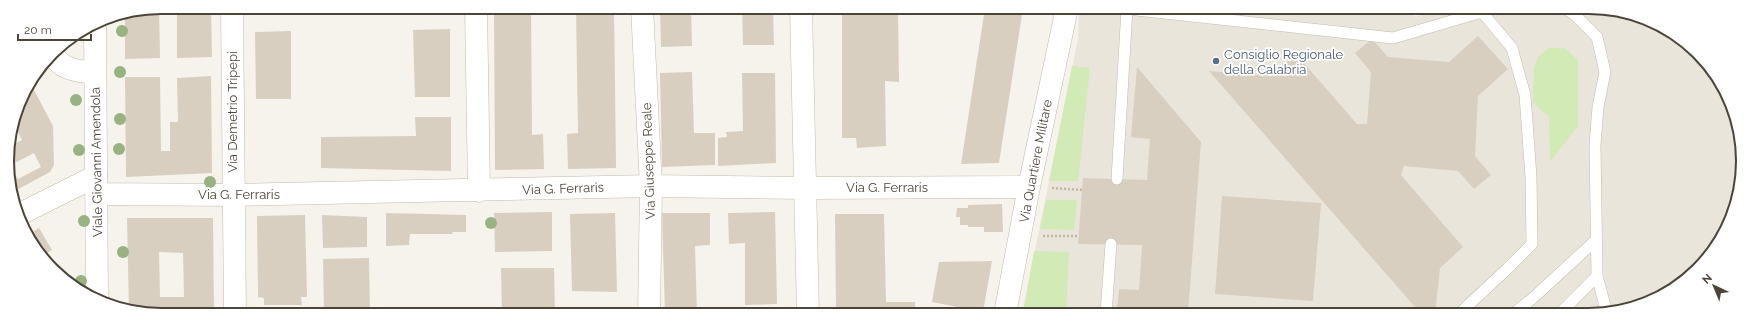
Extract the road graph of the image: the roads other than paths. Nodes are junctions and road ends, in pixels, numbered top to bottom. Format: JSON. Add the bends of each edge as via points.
{"nodes":[{"id":1,"x":232,"y":14,"type":"edge"},
{"id":2,"x":476,"y":14,"type":"edge"},
{"id":3,"x":642,"y":14,"type":"edge"},
{"id":4,"x":801,"y":14,"type":"edge"},
{"id":5,"x":1066,"y":14,"type":"edge"},
{"id":6,"x":1127,"y":14,"type":"edge"},
{"id":7,"x":1180,"y":14,"type":"edge"},
{"id":8,"x":1475,"y":14,"type":"edge"},
{"id":9,"x":1484,"y":14,"type":"edge"},
{"id":10,"x":1574,"y":14,"type":"edge"},
{"id":11,"x":95,"y":30,"type":"edge"},
{"id":12,"x":55,"y":59,"type":"edge"},
{"id":13,"x":95,"y":73,"type":"junction"},
{"id":14,"x":1117,"y":179,"type":"dead end"},
{"id":15,"x":97,"y":185,"type":"junction"},
{"id":16,"x":651,"y":186,"type":"junction"},
{"id":17,"x":1038,"y":187,"type":"junction"},
{"id":18,"x":805,"y":188,"type":"junction"},
{"id":19,"x":479,"y":190,"type":"junction"},
{"id":20,"x":233,"y":195,"type":"junction"},
{"id":21,"x":24,"y":213,"type":"edge"},
{"id":22,"x":1596,"y":240,"type":"junction"},
{"id":23,"x":1111,"y":244,"type":"dead end"},
{"id":24,"x":1597,"y":276,"type":"junction"},
{"id":25,"x":97,"y":293,"type":"edge"},
{"id":26,"x":1605,"y":307,"type":"edge"},
{"id":27,"x":235,"y":308,"type":"edge"},
{"id":28,"x":649,"y":308,"type":"edge"},
{"id":29,"x":808,"y":308,"type":"edge"},
{"id":30,"x":1007,"y":308,"type":"edge"},
{"id":31,"x":1106,"y":308,"type":"edge"},
{"id":32,"x":1465,"y":308,"type":"edge"},
{"id":33,"x":1521,"y":308,"type":"edge"},
{"id":34,"x":1565,"y":308,"type":"edge"}],
"edges":[{"from":1,"to":20,"type":"street","name":"Via Demetrio Tripepi"},
{"from":2,"to":19,"type":"street"},
{"from":3,"to":16,"type":"street","name":"Via Giuseppe Reale"},
{"from":4,"to":18,"type":"street"},
{"from":5,"to":17,"type":"street","name":"Via Quartiere Militare"},
{"from":6,"to":14,"type":"lane"},
{"from":7,"to":8,"type":"lane","via":[[1393,38]]},
{"from":9,"to":32,"type":"lane","via":[[1512,48],[1524,95],[1531,177],[1532,244]]},
{"from":10,"to":22,"type":"lane","via":[[1597,37],[1605,72],[1598,107],[1595,146]]},
{"from":11,"to":13,"type":"street","name":"Viale Giovanni Amendola"},
{"from":12,"to":13,"type":"street","via":[[71,70]]},
{"from":13,"to":15,"type":"street","name":"Viale Giovanni Amendola"},
{"from":15,"to":20,"type":"street","name":"Via G. Ferraris"},
{"from":15,"to":21,"type":"street"},
{"from":15,"to":25,"type":"street","name":"Viale Giovanni Amendola"},
{"from":16,"to":18,"type":"street","name":"Via G. Ferraris"},
{"from":16,"to":19,"type":"street","name":"Via G. Ferraris"},
{"from":16,"to":28,"type":"street","name":"Via Giuseppe Reale"},
{"from":17,"to":18,"type":"street","name":"Via G. Ferraris"},
{"from":17,"to":30,"type":"street","name":"Via Quartiere Militare"},
{"from":18,"to":29,"type":"street"},
{"from":19,"to":20,"type":"street","name":"Via G. Ferraris"},
{"from":20,"to":27,"type":"street","name":"Via Demetrio Tripepi"},
{"from":22,"to":24,"type":"lane"},
{"from":22,"to":33,"type":"lane"},
{"from":23,"to":31,"type":"lane"},
{"from":24,"to":26,"type":"lane"},
{"from":24,"to":34,"type":"lane"}]}
